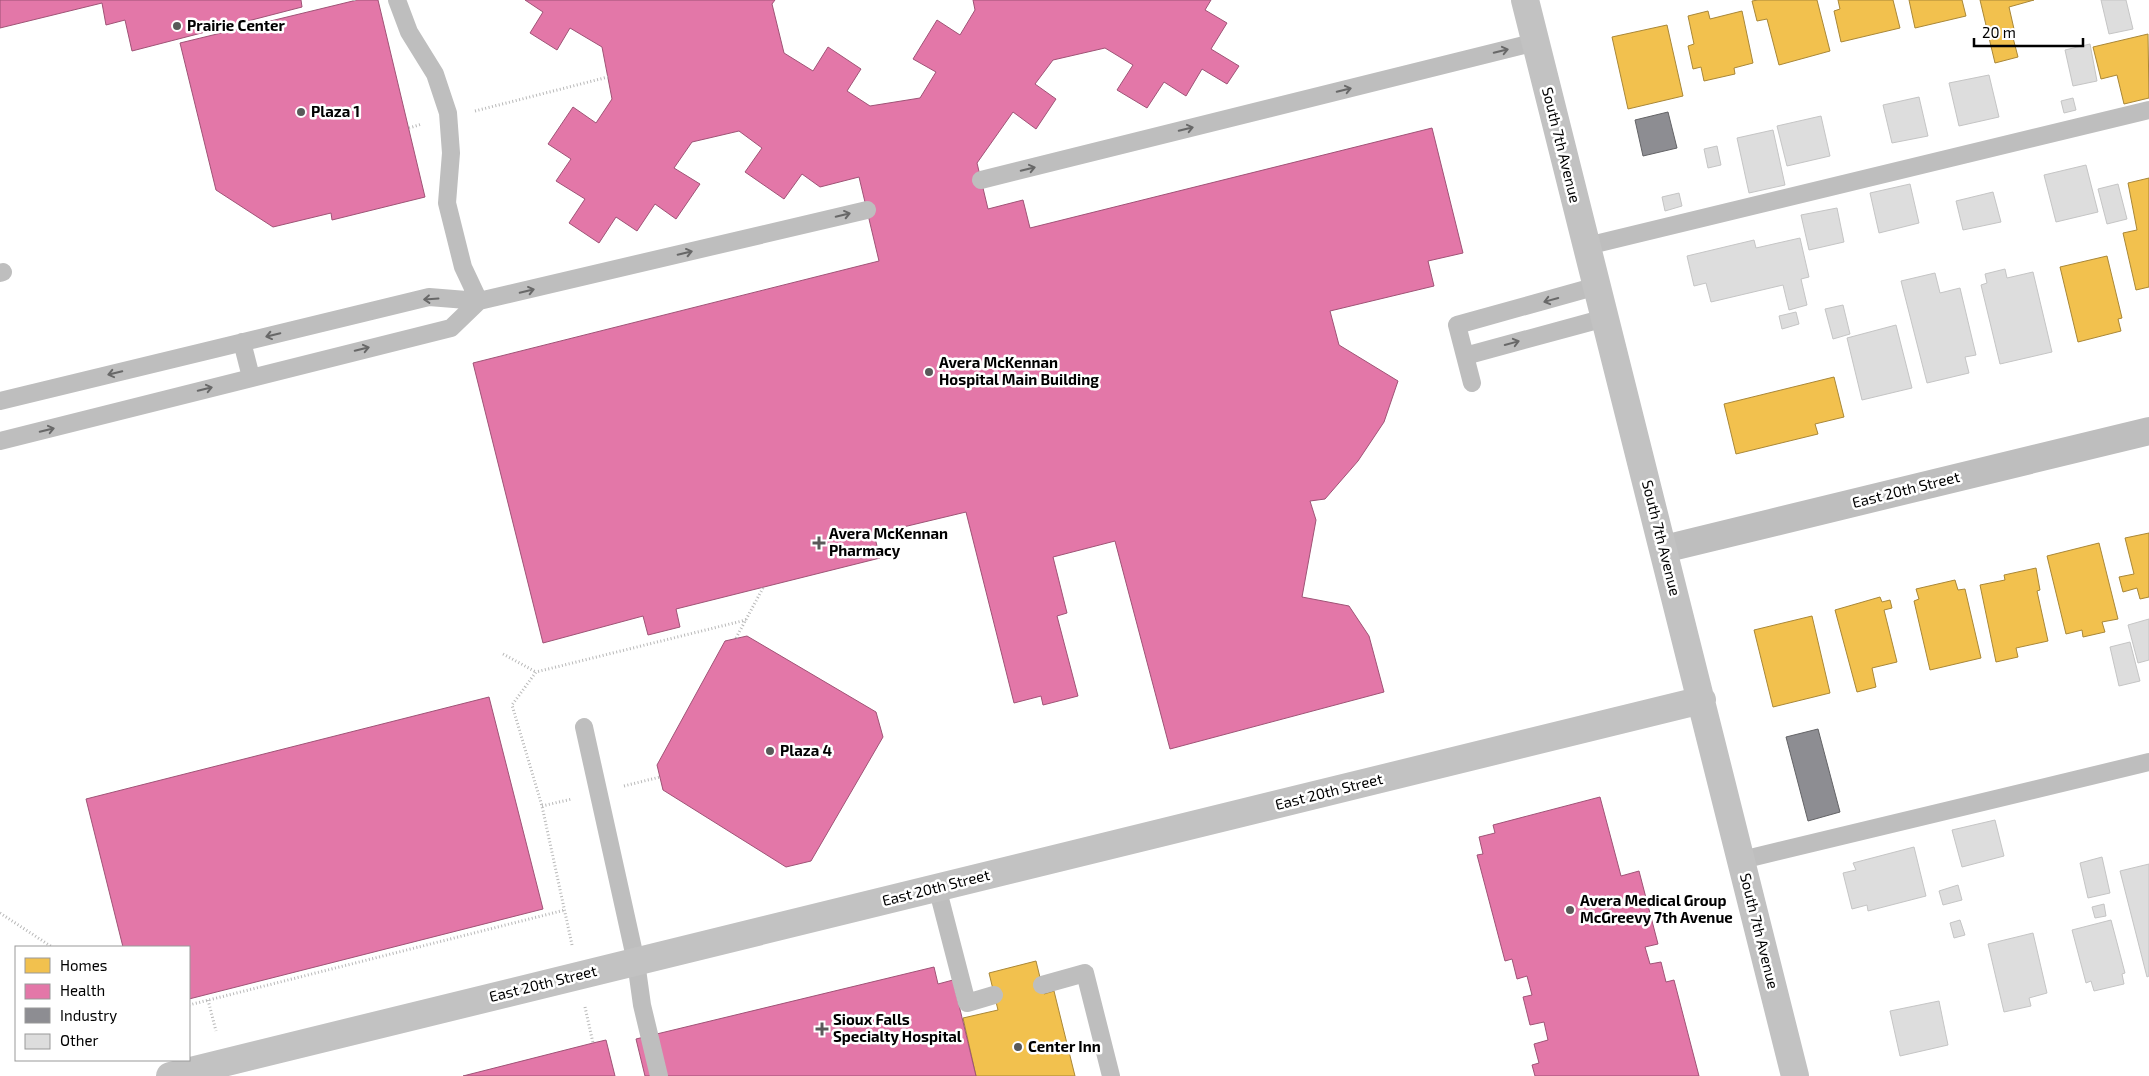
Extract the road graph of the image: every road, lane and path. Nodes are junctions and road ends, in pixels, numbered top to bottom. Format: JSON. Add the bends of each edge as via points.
{"nodes":[{"id":1,"x":397,"y":0,"type":"edge"},
{"id":2,"x":1525,"y":0,"type":"edge"},
{"id":3,"x":1536,"y":42,"type":"junction"},
{"id":4,"x":608,"y":77,"type":"dead end"},
{"id":5,"x":2149,"y":110,"type":"edge"},
{"id":6,"x":465,"y":113,"type":"dead end"},
{"id":7,"x":428,"y":123,"type":"dead end"},
{"id":8,"x":408,"y":128,"type":"dead end"},
{"id":9,"x":981,"y":180,"type":"dead end"},
{"id":10,"x":867,"y":210,"type":"dead end"},
{"id":11,"x":1587,"y":246,"type":"junction"},
{"id":12,"x":1597,"y":286,"type":"junction"},
{"id":13,"x":479,"y":301,"type":"junction"},
{"id":14,"x":1605,"y":318,"type":"junction"},
{"id":15,"x":242,"y":342,"type":"junction"},
{"id":16,"x":1465,"y":356,"type":"junction"},
{"id":17,"x":251,"y":377,"type":"junction"},
{"id":18,"x":1472,"y":383,"type":"dead end"},
{"id":19,"x":0,"y":401,"type":"edge"},
{"id":20,"x":2149,"y":431,"type":"edge"},
{"id":21,"x":0,"y":441,"type":"edge"},
{"id":22,"x":1664,"y":549,"type":"junction"},
{"id":23,"x":763,"y":588,"type":"dead end"},
{"id":24,"x":746,"y":620,"type":"junction"},
{"id":25,"x":736,"y":638,"type":"dead end"},
{"id":26,"x":504,"y":654,"type":"dead end"},
{"id":27,"x":536,"y":672,"type":"junction"},
{"id":28,"x":1702,"y":700,"type":"junction"},
{"id":29,"x":584,"y":727,"type":"dead end"},
{"id":30,"x":2149,"y":762,"type":"edge"},
{"id":31,"x":1742,"y":860,"type":"junction"},
{"id":32,"x":937,"y":887,"type":"junction"},
{"id":33,"x":564,"y":910,"type":"junction"},
{"id":34,"x":0,"y":914,"type":"edge"},
{"id":35,"x":50,"y":946,"type":"edge"},
{"id":36,"x":573,"y":948,"type":"dead end"},
{"id":37,"x":636,"y":962,"type":"junction"},
{"id":38,"x":1042,"y":985,"type":"dead end"},
{"id":39,"x":994,"y":996,"type":"dead end"},
{"id":40,"x":190,"y":1005,"type":"edge"},
{"id":41,"x":585,"y":1005,"type":"dead end"},
{"id":42,"x":593,"y":1043,"type":"dead end"},
{"id":43,"x":170,"y":1076,"type":"edge"},
{"id":44,"x":659,"y":1076,"type":"edge"},
{"id":45,"x":1111,"y":1076,"type":"edge"},
{"id":46,"x":1795,"y":1076,"type":"edge"}],
"edges":[{"from":1,"to":13,"type":"lane","via":[[409,32],[435,74],[448,114],[451,153],[447,203],[463,267]]},
{"from":2,"to":3,"type":"street","name":"South 7th Avenue"},
{"from":9,"to":3,"type":"lane","one_way":true},
{"from":3,"to":11,"type":"street","name":"South 7th Avenue"},
{"from":4,"to":6,"type":"path"},
{"from":5,"to":11,"type":"lane"},
{"from":7,"to":8,"type":"path"},
{"from":13,"to":10,"type":"lane","one_way":true},
{"from":11,"to":12,"type":"street","name":"South 7th Avenue"},
{"from":12,"to":14,"type":"street","name":"South 7th Avenue"},
{"from":12,"to":16,"type":"lane","one_way":true,"via":[[1457,325]]},
{"from":13,"to":15,"type":"lane","one_way":true,"via":[[430,297]]},
{"from":17,"to":13,"type":"lane","one_way":true,"via":[[451,328]]},
{"from":16,"to":14,"type":"lane","one_way":true},
{"from":14,"to":22,"type":"street","name":"South 7th Avenue"},
{"from":15,"to":17,"type":"lane"},
{"from":15,"to":19,"type":"lane","one_way":true},
{"from":16,"to":18,"type":"lane"},
{"from":21,"to":17,"type":"lane","one_way":true},
{"from":20,"to":22,"type":"street","name":"East 20th Street"},
{"from":22,"to":28,"type":"street","name":"South 7th Avenue"},
{"from":23,"to":24,"type":"path"},
{"from":24,"to":25,"type":"path"},
{"from":24,"to":27,"type":"path"},
{"from":26,"to":27,"type":"path"},
{"from":27,"to":33,"type":"path","via":[[512,705],[542,806]]},
{"from":28,"to":31,"type":"street","name":"South 7th Avenue"},
{"from":28,"to":32,"type":"street","name":"East 20th Street"},
{"from":29,"to":37,"type":"lane"},
{"from":30,"to":31,"type":"lane"},
{"from":31,"to":46,"type":"street","name":"South 7th Avenue"},
{"from":32,"to":37,"type":"street","name":"East 20th Street"},
{"from":32,"to":39,"type":"lane","via":[[967,1003]]},
{"from":33,"to":36,"type":"path"},
{"from":33,"to":40,"type":"path"},
{"from":34,"to":35,"type":"path"},
{"from":37,"to":43,"type":"street","name":"East 20th Street"},
{"from":37,"to":44,"type":"lane","via":[[642,1005]]},
{"from":38,"to":45,"type":"lane","via":[[1085,973]]},
{"from":41,"to":42,"type":"path"}]}
